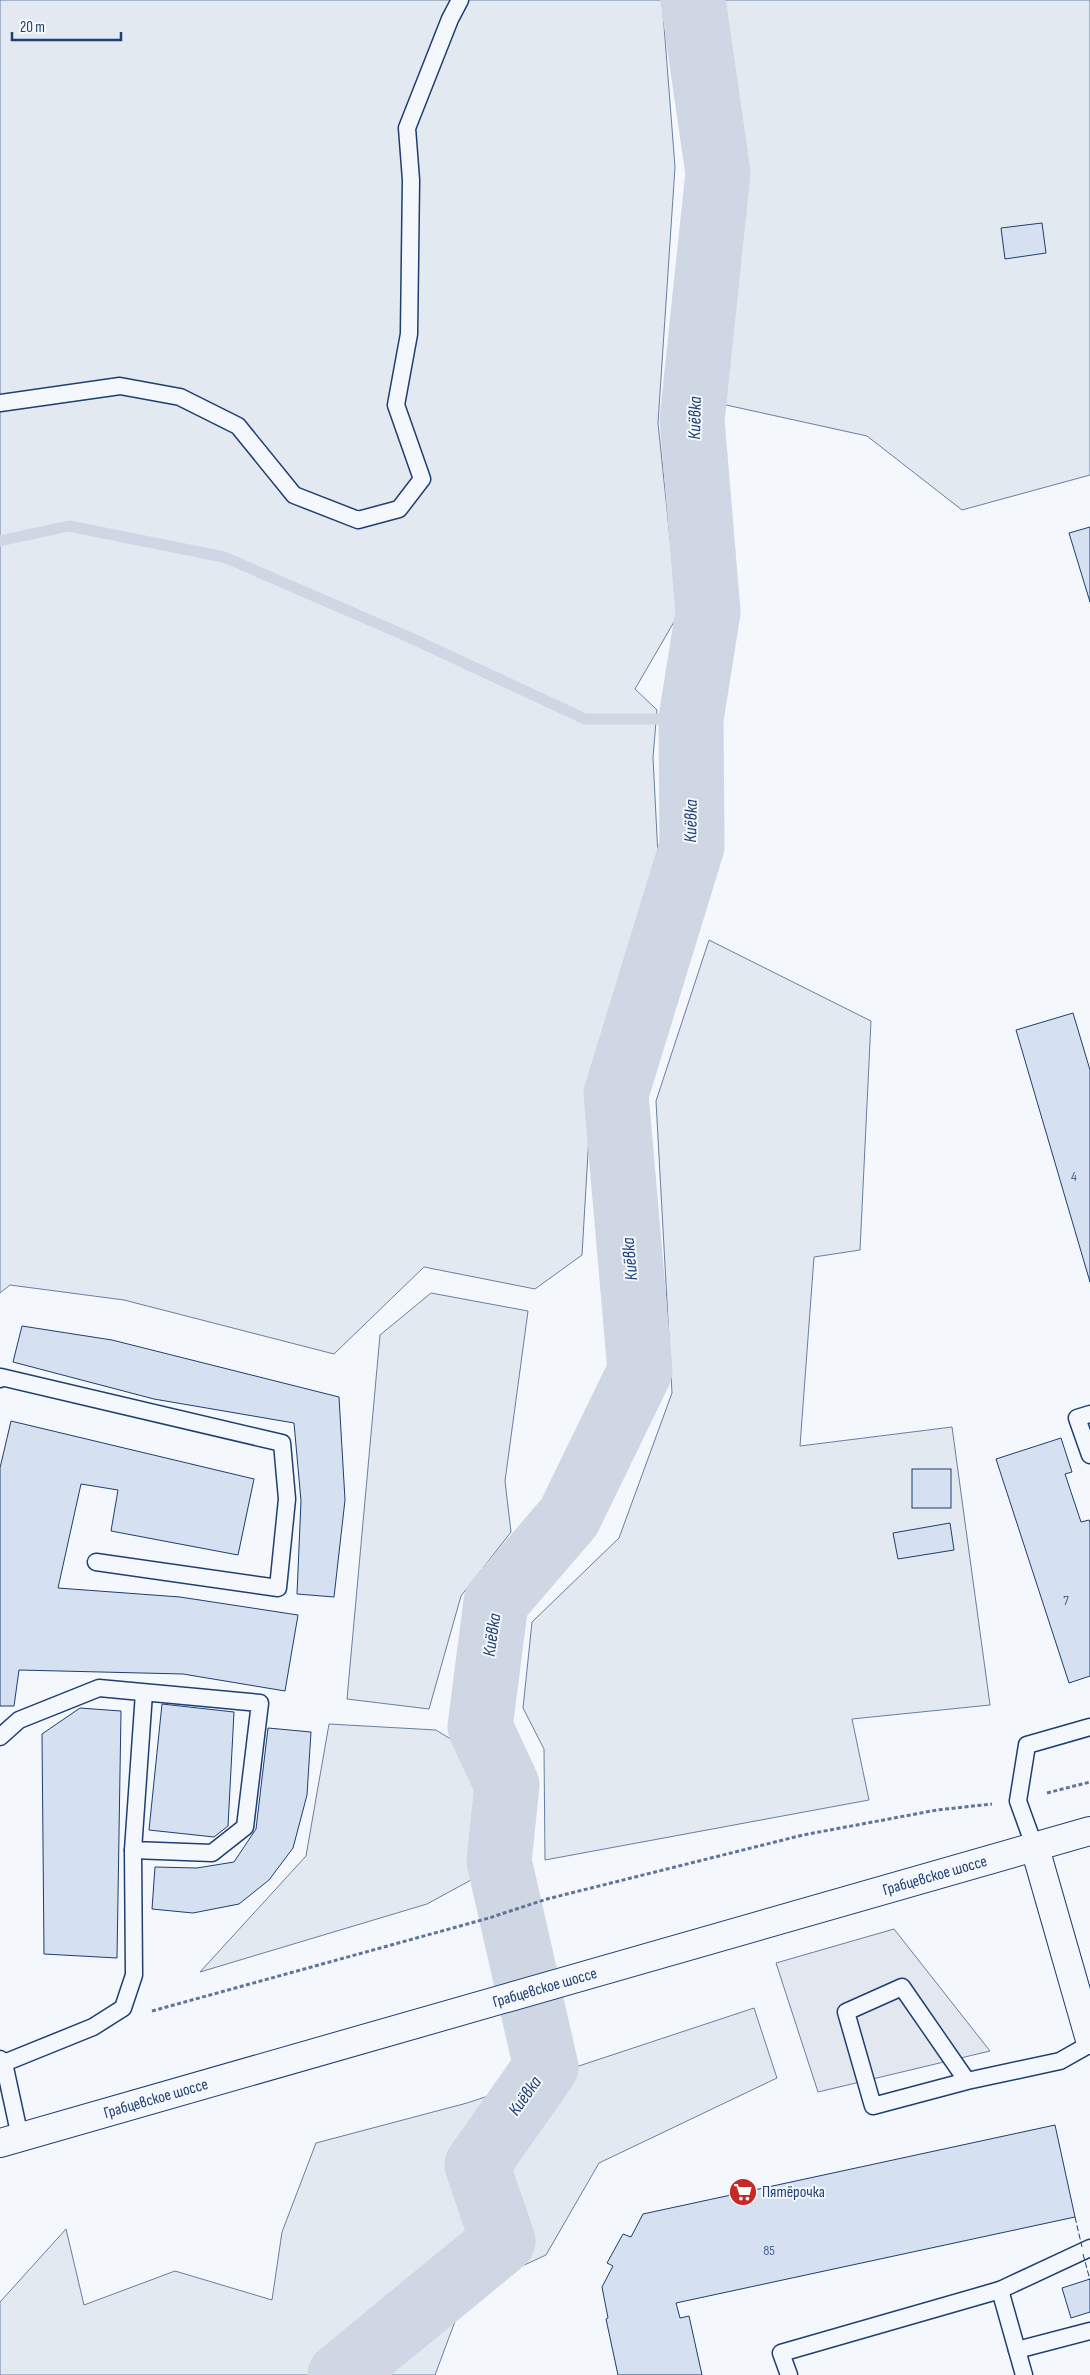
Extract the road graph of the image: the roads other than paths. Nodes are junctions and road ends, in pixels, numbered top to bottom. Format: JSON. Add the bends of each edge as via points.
{"nodes":[{"id":1,"x":460,"y":0,"type":"edge"},
{"id":2,"x":0,"y":403,"type":"edge"},
{"id":3,"x":0,"y":1379,"type":"edge"},
{"id":4,"x":1090,"y":1414,"type":"edge"},
{"id":5,"x":1090,"y":1455,"type":"edge"},
{"id":6,"x":96,"y":1562,"type":"dead end"},
{"id":7,"x":144,"y":1693,"type":"junction"},
{"id":8,"x":1090,"y":1727,"type":"edge"},
{"id":9,"x":0,"y":1736,"type":"edge"},
{"id":10,"x":1090,"y":1831,"type":"edge"},
{"id":11,"x":1035,"y":1848,"type":"junction"},
{"id":12,"x":133,"y":1850,"type":"junction"},
{"id":13,"x":1090,"y":2040,"type":"edge"},
{"id":14,"x":1090,"y":2044,"type":"edge"},
{"id":15,"x":2,"y":2061,"type":"edge"},
{"id":16,"x":967,"y":2081,"type":"junction"},
{"id":17,"x":10,"y":2140,"type":"edge"},
{"id":18,"x":1090,"y":2248,"type":"edge"},
{"id":19,"x":1000,"y":2290,"type":"junction"},
{"id":20,"x":1090,"y":2331,"type":"edge"},
{"id":21,"x":1017,"y":2350,"type":"junction"},
{"id":22,"x":789,"y":2375,"type":"edge"},
{"id":23,"x":1024,"y":2375,"type":"edge"}],
"edges":[{"from":1,"to":2,"type":"lane","via":[[407,128],[411,180],[410,334],[396,405],[422,479],[399,509],[358,520],[294,495],[238,426],[180,397],[120,386]]},
{"from":3,"to":6,"type":"lane","via":[[282,1443],[287,1499],[278,1588]]},
{"from":4,"to":5,"type":"lane","via":[[1077,1418]]},
{"from":7,"to":9,"type":"lane","via":[[99,1688],[19,1720]]},
{"from":7,"to":12,"type":"lane"},
{"from":7,"to":12,"type":"lane","via":[[260,1703],[245,1827],[212,1853]]},
{"from":8,"to":11,"type":"lane","via":[[1027,1745],[1018,1801]]},
{"from":10,"to":11,"type":"main road","name":"Грабцевское шоссе"},
{"from":11,"to":13,"type":"main road"},
{"from":11,"to":17,"type":"main road","name":"Грабцевское шоссе"},
{"from":12,"to":15,"type":"lane","via":[[134,1975],[122,2008],[93,2027]]},
{"from":14,"to":16,"type":"lane","via":[[1060,2061]]},
{"from":15,"to":17,"type":"lane"},
{"from":16,"to":16,"type":"lane","via":[[902,1987],[846,2012],[873,2106]]},
{"from":18,"to":19,"type":"lane"},
{"from":19,"to":21,"type":"lane"},
{"from":19,"to":22,"type":"lane","via":[[781,2353]]},
{"from":20,"to":21,"type":"lane"},
{"from":21,"to":23,"type":"lane"}]}
